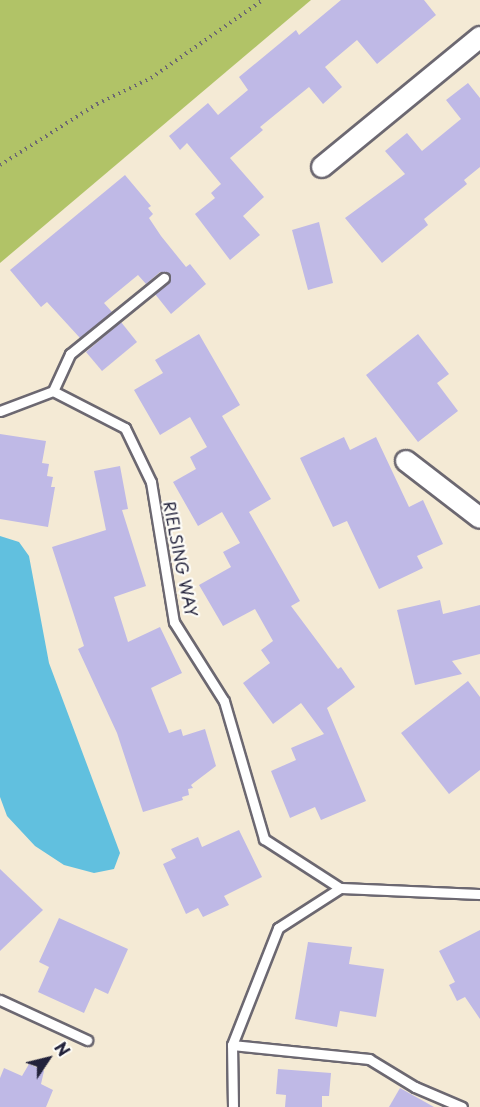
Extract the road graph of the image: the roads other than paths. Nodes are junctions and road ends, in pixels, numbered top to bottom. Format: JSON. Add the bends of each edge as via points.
{"nodes":[{"id":1,"x":480,"y":38,"type":"edge"},
{"id":2,"x":322,"y":167,"type":"dead end"},
{"id":3,"x":164,"y":278,"type":"dead end"},
{"id":4,"x":53,"y":391,"type":"junction"},
{"id":5,"x":0,"y":411,"type":"edge"},
{"id":6,"x":406,"y":461,"type":"dead end"},
{"id":7,"x":480,"y":518,"type":"edge"},
{"id":8,"x":340,"y":888,"type":"junction"},
{"id":9,"x":480,"y":894,"type":"edge"},
{"id":10,"x":0,"y":1000,"type":"edge"},
{"id":11,"x":87,"y":1040,"type":"dead end"},
{"id":12,"x":232,"y":1045,"type":"junction"},
{"id":13,"x":233,"y":1107,"type":"edge"},
{"id":14,"x":462,"y":1107,"type":"edge"}],
"edges":[{"from":1,"to":2,"type":"street"},
{"from":3,"to":4,"type":"lane","via":[[70,354]]},
{"from":4,"to":5,"type":"lane"},
{"from":4,"to":8,"type":"lane","name":"RIELSING WAY","via":[[125,428],[151,482],[174,622],[224,701],[264,839]]},
{"from":6,"to":7,"type":"street"},
{"from":8,"to":9,"type":"lane"},
{"from":8,"to":12,"type":"lane","via":[[278,928]]},
{"from":10,"to":11,"type":"lane"},
{"from":12,"to":13,"type":"lane"},
{"from":12,"to":14,"type":"lane","via":[[369,1059],[415,1087]]}]}
